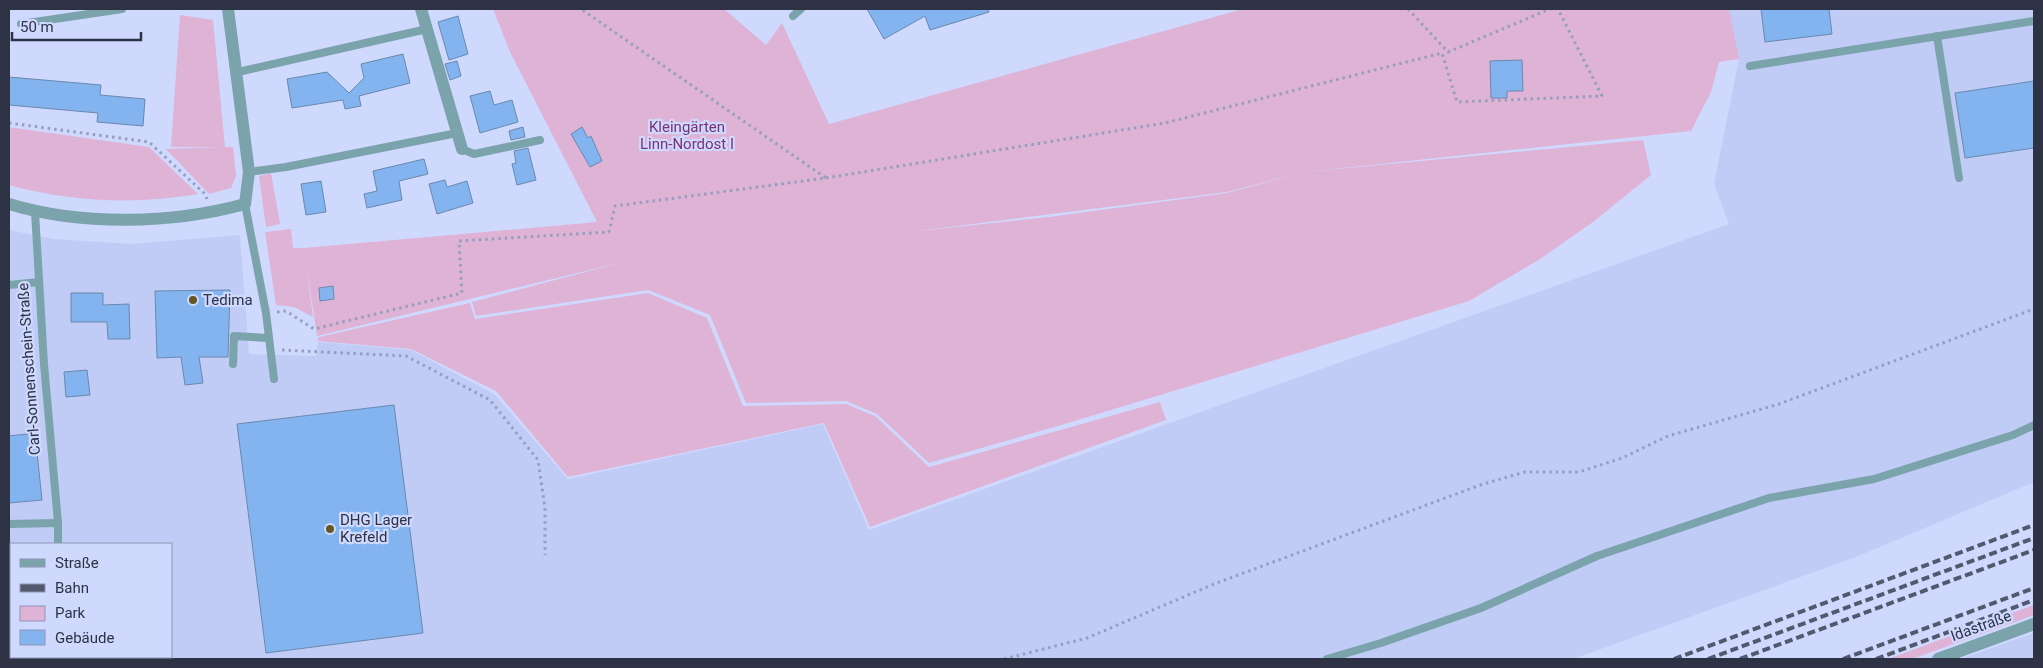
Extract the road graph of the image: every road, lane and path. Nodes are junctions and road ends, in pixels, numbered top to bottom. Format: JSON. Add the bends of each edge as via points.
{"nodes":[{"id":1,"x":122,"y":9,"type":"edge"},
{"id":2,"x":228,"y":9,"type":"edge"},
{"id":3,"x":421,"y":9,"type":"edge"},
{"id":4,"x":581,"y":9,"type":"edge"},
{"id":5,"x":800,"y":9,"type":"edge"},
{"id":6,"x":1408,"y":9,"type":"edge"},
{"id":7,"x":1550,"y":9,"type":"edge"},
{"id":8,"x":1558,"y":9,"type":"edge"},
{"id":9,"x":793,"y":16,"type":"dead end"},
{"id":10,"x":2034,"y":20,"type":"edge"},
{"id":11,"x":21,"y":24,"type":"dead end"},
{"id":12,"x":427,"y":29,"type":"junction"},
{"id":13,"x":1937,"y":36,"type":"junction"},
{"id":14,"x":1448,"y":52,"type":"junction"},
{"id":15,"x":1442,"y":53,"type":"junction"},
{"id":16,"x":1750,"y":66,"type":"dead end"},
{"id":17,"x":238,"y":72,"type":"junction"},
{"id":18,"x":9,"y":122,"type":"edge"},
{"id":19,"x":457,"y":133,"type":"junction"},
{"id":20,"x":540,"y":140,"type":"dead end"},
{"id":21,"x":462,"y":149,"type":"joint"},
{"id":22,"x":249,"y":172,"type":"junction"},
{"id":23,"x":826,"y":178,"type":"junction"},
{"id":24,"x":1958,"y":178,"type":"dead end"},
{"id":25,"x":9,"y":204,"type":"edge"},
{"id":26,"x":245,"y":204,"type":"junction"},
{"id":27,"x":35,"y":212,"type":"junction"},
{"id":28,"x":215,"y":212,"type":"junction"},
{"id":29,"x":39,"y":282,"type":"junction"},
{"id":30,"x":9,"y":285,"type":"edge"},
{"id":31,"x":2034,"y":309,"type":"edge"},
{"id":32,"x":266,"y":313,"type":"junction"},
{"id":33,"x":269,"y":338,"type":"junction"},
{"id":34,"x":271,"y":350,"type":"junction"},
{"id":35,"x":233,"y":364,"type":"dead end"},
{"id":36,"x":274,"y":379,"type":"dead end"},
{"id":37,"x":2034,"y":425,"type":"edge"},
{"id":38,"x":58,"y":523,"type":"junction"},
{"id":39,"x":9,"y":524,"type":"edge"},
{"id":40,"x":58,"y":543,"type":"edge"},
{"id":41,"x":545,"y":555,"type":"dead end"},
{"id":42,"x":2034,"y":624,"type":"edge"},
{"id":43,"x":1004,"y":659,"type":"edge"},
{"id":44,"x":1326,"y":659,"type":"edge"},
{"id":45,"x":1938,"y":659,"type":"edge"}],
"edges":[{"from":1,"to":11,"type":"lane"},
{"from":2,"to":17,"type":"street"},
{"from":3,"to":12,"type":"street"},
{"from":4,"to":23,"type":"path"},
{"from":5,"to":9,"type":"lane"},
{"from":6,"to":14,"type":"path"},
{"from":7,"to":14,"type":"path"},
{"from":8,"to":15,"type":"path","via":[[1602,96],[1457,102]]},
{"from":10,"to":13,"type":"lane"},
{"from":12,"to":17,"type":"lane"},
{"from":12,"to":19,"type":"street"},
{"from":13,"to":16,"type":"lane"},
{"from":13,"to":24,"type":"lane"},
{"from":14,"to":15,"type":"path"},
{"from":15,"to":23,"type":"path","via":[[1165,122]]},
{"from":17,"to":22,"type":"street"},
{"from":18,"to":28,"type":"path","via":[[149,142],[205,194]]},
{"from":19,"to":21,"type":"street"},
{"from":19,"to":22,"type":"lane"},
{"from":20,"to":21,"type":"lane","via":[[474,154]]},
{"from":22,"to":26,"type":"street"},
{"from":23,"to":32,"type":"path","via":[[615,206],[609,232],[459,241],[462,293],[314,329],[286,311]]},
{"from":25,"to":27,"type":"street"},
{"from":26,"to":28,"type":"street"},
{"from":26,"to":32,"type":"lane"},
{"from":27,"to":28,"type":"street","via":[[123,221]]},
{"from":27,"to":29,"type":"lane","name":"Carl-Sonnenschein-Straße"},
{"from":29,"to":30,"type":"lane"},
{"from":29,"to":38,"type":"lane","name":"Carl-Sonnenschein-Straße"},
{"from":31,"to":43,"type":"path","via":[[1779,404],[1668,436],[1622,458],[1579,472],[1525,472],[1483,484],[1214,584],[1087,638]]},
{"from":32,"to":33,"type":"lane"},
{"from":33,"to":34,"type":"lane"},
{"from":33,"to":35,"type":"lane","via":[[234,336]]},
{"from":34,"to":36,"type":"lane"},
{"from":34,"to":41,"type":"path","via":[[406,356],[490,400],[538,460],[546,508]]},
{"from":37,"to":44,"type":"lane","via":[[2013,435],[1874,479],[1760,501],[1597,556],[1480,608]]},
{"from":38,"to":39,"type":"lane"},
{"from":38,"to":40,"type":"lane","name":"Carl-Sonnenschein-Straße"},
{"from":42,"to":45,"type":"street","name":"Idastraße"}]}
